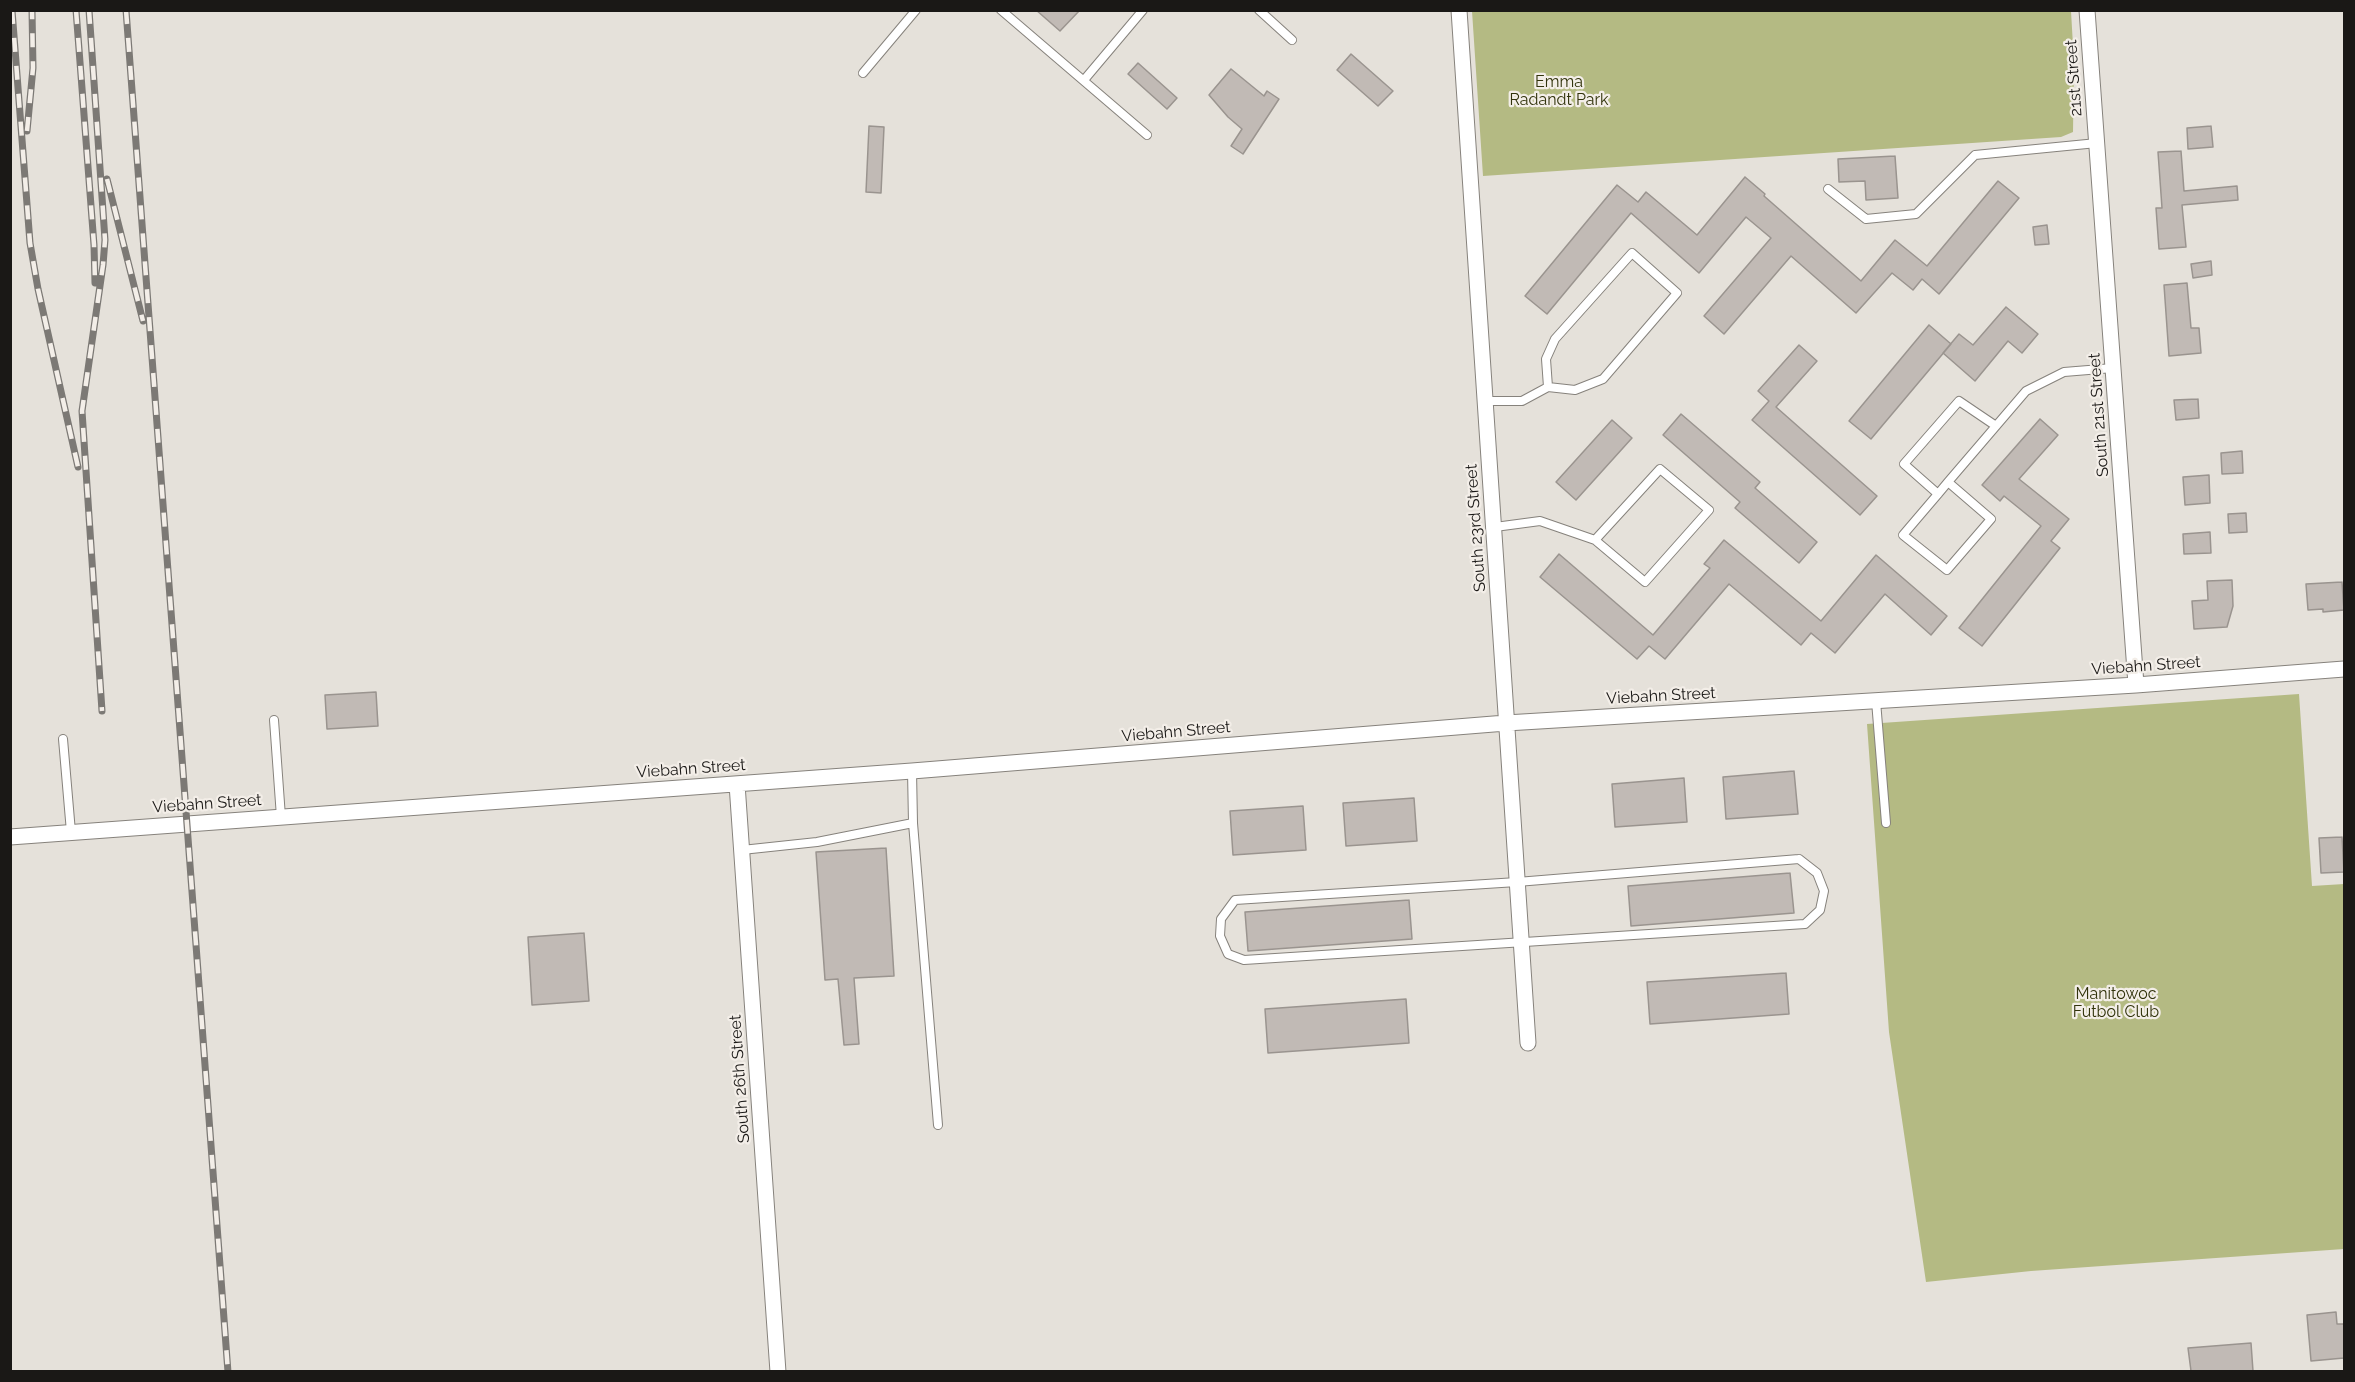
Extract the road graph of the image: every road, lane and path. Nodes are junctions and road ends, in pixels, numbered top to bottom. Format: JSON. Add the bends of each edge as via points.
{"nodes":[{"id":1,"x":916,"y":10,"type":"edge"},
{"id":2,"x":1001,"y":10,"type":"edge"},
{"id":3,"x":1143,"y":10,"type":"edge"},
{"id":4,"x":1259,"y":10,"type":"edge"},
{"id":5,"x":1459,"y":10,"type":"edge"},
{"id":6,"x":2087,"y":10,"type":"edge"},
{"id":7,"x":1292,"y":40,"type":"dead end"},
{"id":8,"x":863,"y":73,"type":"dead end"},
{"id":9,"x":1084,"y":80,"type":"junction"},
{"id":10,"x":1147,"y":135,"type":"dead end"},
{"id":11,"x":2097,"y":143,"type":"junction"},
{"id":12,"x":1828,"y":189,"type":"dead end"},
{"id":13,"x":2113,"y":368,"type":"junction"},
{"id":14,"x":1548,"y":387,"type":"junction"},
{"id":15,"x":1486,"y":401,"type":"junction"},
{"id":16,"x":1995,"y":426,"type":"junction"},
{"id":17,"x":1948,"y":482,"type":"junction"},
{"id":18,"x":1938,"y":494,"type":"junction"},
{"id":19,"x":1495,"y":527,"type":"junction"},
{"id":20,"x":1595,"y":540,"type":"junction"},
{"id":21,"x":2344,"y":669,"type":"edge"},
{"id":22,"x":2136,"y":685,"type":"junction"},
{"id":23,"x":1876,"y":701,"type":"junction"},
{"id":24,"x":274,"y":720,"type":"dead end"},
{"id":25,"x":1506,"y":723,"type":"junction"},
{"id":26,"x":63,"y":739,"type":"dead end"},
{"id":27,"x":912,"y":771,"type":"junction"},
{"id":28,"x":737,"y":784,"type":"junction"},
{"id":29,"x":281,"y":817,"type":"junction"},
{"id":30,"x":913,"y":823,"type":"junction"},
{"id":31,"x":1886,"y":823,"type":"dead end"},
{"id":32,"x":71,"y":832,"type":"junction"},
{"id":33,"x":10,"y":837,"type":"edge"},
{"id":34,"x":742,"y":850,"type":"junction"},
{"id":35,"x":1517,"y":882,"type":"junction"},
{"id":36,"x":1521,"y":941,"type":"junction"},
{"id":37,"x":1528,"y":1042,"type":"dead end"},
{"id":38,"x":938,"y":1125,"type":"dead end"},
{"id":39,"x":778,"y":1371,"type":"edge"}],
"edges":[{"from":1,"to":8,"type":"lane"},
{"from":2,"to":9,"type":"lane"},
{"from":3,"to":9,"type":"lane"},
{"from":4,"to":7,"type":"lane"},
{"from":5,"to":15,"type":"street","name":"South 23rd Street"},
{"from":6,"to":11,"type":"street","name":"21st Street"},
{"from":9,"to":10,"type":"lane"},
{"from":11,"to":12,"type":"lane","via":[[1975,155],[1916,214],[1866,219]]},
{"from":11,"to":13,"type":"street","name":"South 21st Street"},
{"from":13,"to":16,"type":"lane","via":[[2064,372],[2026,391]]},
{"from":13,"to":22,"type":"street","name":"South 21st Street"},
{"from":14,"to":14,"type":"lane","via":[[1546,358],[1555,339],[1632,254],[1677,293],[1603,379],[1575,390]]},
{"from":14,"to":15,"type":"lane","via":[[1522,401]]},
{"from":15,"to":19,"type":"street","name":"South 23rd Street"},
{"from":16,"to":17,"type":"lane"},
{"from":16,"to":18,"type":"lane","via":[[1959,401],[1904,464]]},
{"from":17,"to":18,"type":"lane"},
{"from":17,"to":18,"type":"lane","via":[[1991,519],[1947,570],[1903,535]]},
{"from":19,"to":20,"type":"lane","via":[[1540,522]]},
{"from":19,"to":25,"type":"street","name":"South 23rd Street"},
{"from":20,"to":20,"type":"lane","via":[[1645,582],[1709,510],[1660,469]]},
{"from":21,"to":22,"type":"street","name":"Viebahn Street"},
{"from":22,"to":23,"type":"street","name":"Viebahn Street"},
{"from":23,"to":25,"type":"street","name":"Viebahn Street"},
{"from":23,"to":31,"type":"lane"},
{"from":24,"to":29,"type":"lane"},
{"from":25,"to":27,"type":"street","name":"Viebahn Street"},
{"from":25,"to":35,"type":"street","name":"South 23rd Street"},
{"from":26,"to":32,"type":"lane"},
{"from":27,"to":28,"type":"street","name":"Viebahn Street"},
{"from":27,"to":30,"type":"lane"},
{"from":28,"to":29,"type":"street","name":"Viebahn Street"},
{"from":28,"to":34,"type":"street","name":"South 26th Street"},
{"from":29,"to":32,"type":"street","name":"Viebahn Street"},
{"from":30,"to":34,"type":"lane","via":[[817,842]]},
{"from":30,"to":38,"type":"lane"},
{"from":32,"to":33,"type":"street","name":"Viebahn Street"},
{"from":34,"to":39,"type":"street","name":"South 26th Street"},
{"from":35,"to":36,"type":"street","name":"South 23rd Street"},
{"from":35,"to":36,"type":"lane","via":[[1234,900],[1221,919],[1220,936],[1228,954],[1244,960]]},
{"from":35,"to":36,"type":"lane","via":[[1799,859],[1817,873],[1824,891],[1820,910],[1805,924]]},
{"from":36,"to":37,"type":"street","name":"South 23rd Street"}]}
